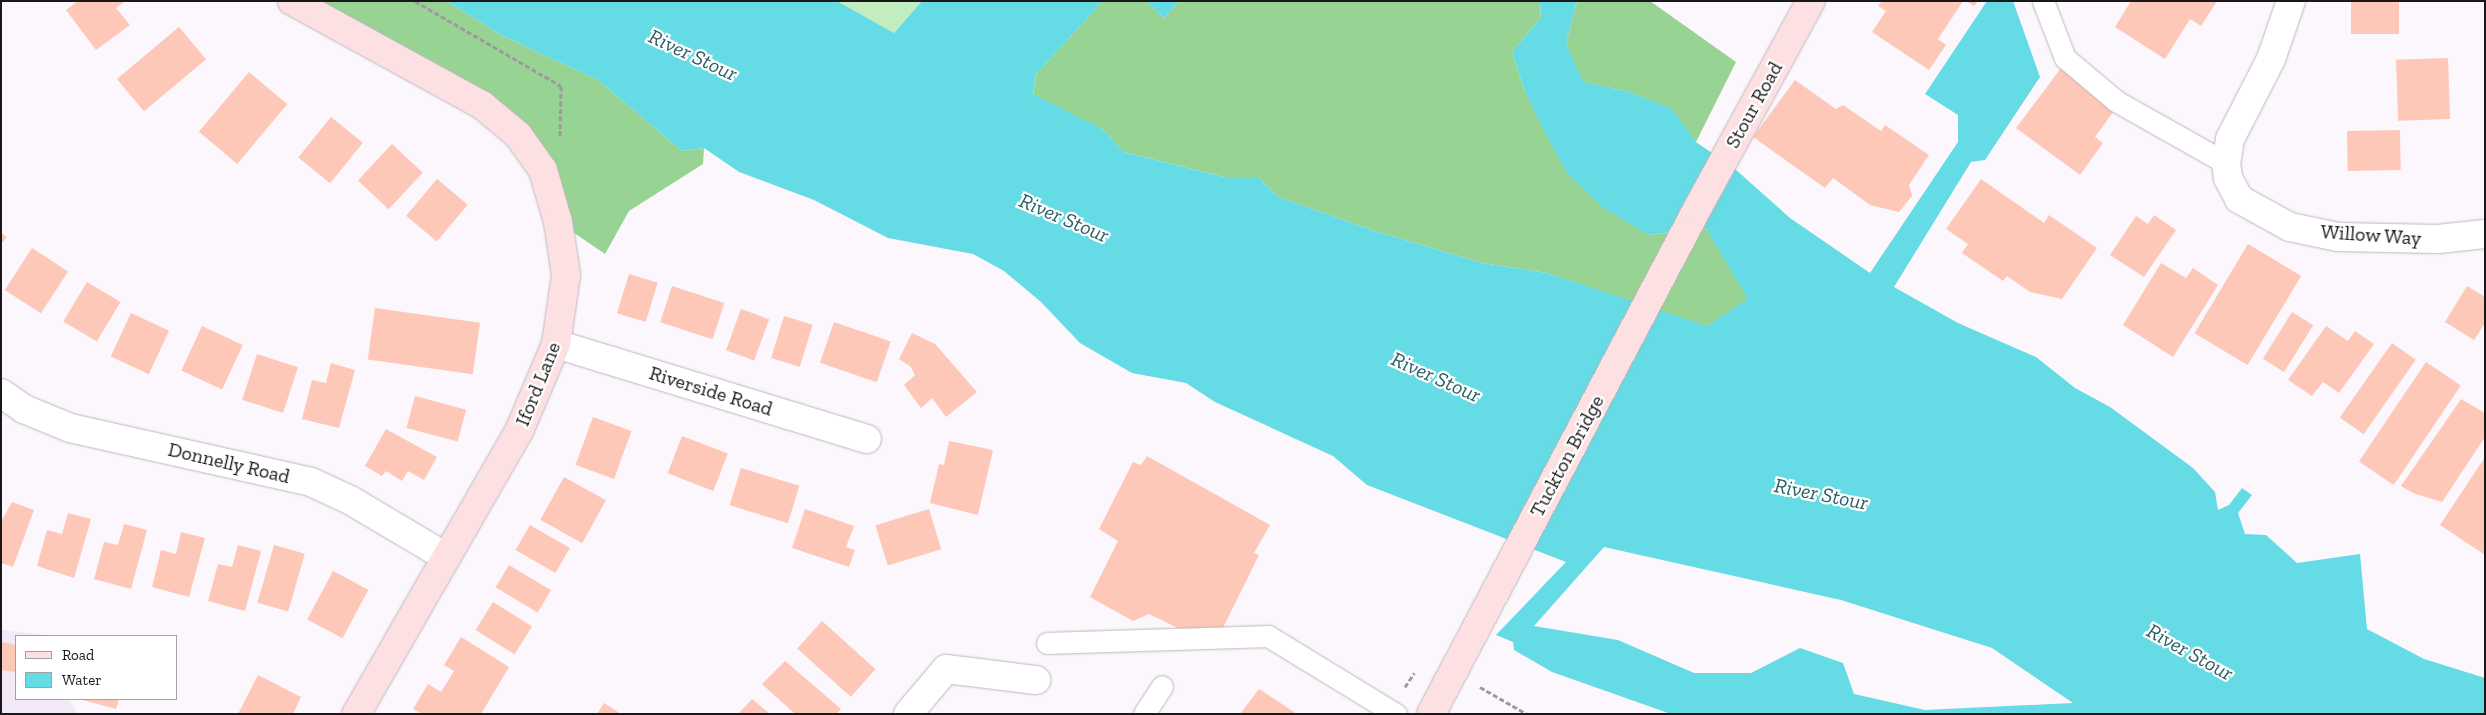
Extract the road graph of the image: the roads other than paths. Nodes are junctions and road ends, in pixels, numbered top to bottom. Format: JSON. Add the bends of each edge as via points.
{"nodes":[{"id":1,"x":292,"y":1,"type":"edge"},
{"id":2,"x":1810,"y":1,"type":"edge"},
{"id":3,"x":2043,"y":1,"type":"edge"},
{"id":4,"x":2291,"y":1,"type":"edge"},
{"id":5,"x":2226,"y":163,"type":"junction"},
{"id":6,"x":1697,"y":209,"type":"joint"},
{"id":7,"x":2485,"y":234,"type":"edge"},
{"id":8,"x":556,"y":344,"type":"junction"},
{"id":9,"x":1,"y":393,"type":"edge"},
{"id":10,"x":867,"y":439,"type":"dead end"},
{"id":11,"x":446,"y":557,"type":"junction"},
{"id":12,"x":1047,"y":643,"type":"dead end"},
{"id":13,"x":1036,"y":680,"type":"dead end"},
{"id":14,"x":1162,"y":686,"type":"dead end"},
{"id":15,"x":1434,"y":708,"type":"edge"},
{"id":16,"x":356,"y":714,"type":"edge"},
{"id":17,"x":908,"y":714,"type":"edge"},
{"id":18,"x":1144,"y":714,"type":"edge"},
{"id":19,"x":1396,"y":714,"type":"edge"}],
"edges":[{"from":1,"to":8,"type":"street","name":"Iford Lane","via":[[482,105],[518,135],[543,170],[558,222],[566,275]]},
{"from":2,"to":6,"type":"street","name":"Stour Road"},
{"from":3,"to":5,"type":"lane","via":[[2065,58],[2116,102]]},
{"from":4,"to":5,"type":"street","name":"Willow Way","via":[[2271,59],[2230,139]]},
{"from":5,"to":7,"type":"street","name":"Willow Way","via":[[2228,178],[2239,199],[2290,227],[2338,237],[2382,239]]},
{"from":6,"to":15,"type":"street","name":"Tuckton Bridge"},
{"from":8,"to":10,"type":"street","name":"Riverside Road"},
{"from":8,"to":11,"type":"street","name":"Iford Lane","via":[[519,431]]},
{"from":9,"to":11,"type":"street","name":"Donnelly Road","via":[[24,409],[70,428],[311,482],[350,500]]},
{"from":11,"to":16,"type":"street","name":"Iford Lane"},
{"from":12,"to":19,"type":"lane","via":[[1268,636]]},
{"from":13,"to":17,"type":"street","via":[[946,670]]},
{"from":14,"to":18,"type":"lane"}]}
